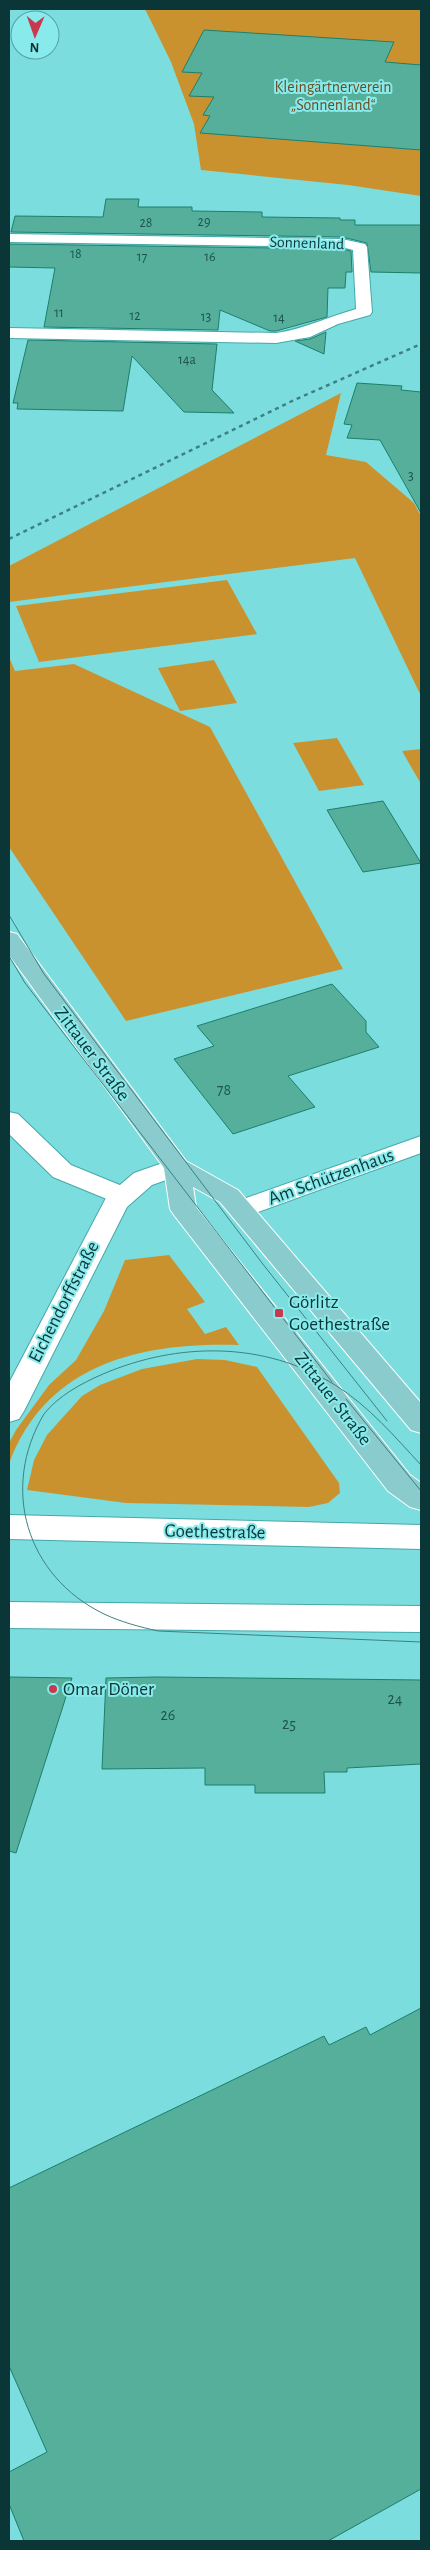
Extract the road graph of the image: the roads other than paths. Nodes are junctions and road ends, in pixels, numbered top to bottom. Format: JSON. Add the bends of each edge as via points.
{"nodes":[{"id":1,"x":9,"y":238,"type":"edge"},
{"id":2,"x":9,"y":334,"type":"edge"},
{"id":3,"x":9,"y":940,"type":"edge"},
{"id":4,"x":9,"y":1120,"type":"edge"},
{"id":5,"x":421,"y":1144,"type":"edge"},
{"id":6,"x":177,"y":1167,"type":"junction"},
{"id":7,"x":123,"y":1196,"type":"junction"},
{"id":8,"x":240,"y":1209,"type":"junction"},
{"id":9,"x":9,"y":1411,"type":"edge"},
{"id":10,"x":421,"y":1422,"type":"edge"},
{"id":11,"x":421,"y":1499,"type":"edge"},
{"id":12,"x":9,"y":1527,"type":"edge"},
{"id":13,"x":421,"y":1537,"type":"edge"},
{"id":14,"x":9,"y":1615,"type":"edge"},
{"id":15,"x":421,"y":1619,"type":"edge"}],
"edges":[{"from":1,"to":2,"type":"street","name":"Sonnenland","via":[[351,245],[360,247],[364,312],[304,334],[276,338]]},
{"from":3,"to":6,"type":"main road","name":"Zittauer Straße"},
{"from":4,"to":7,"type":"street","via":[[62,1171]]},
{"from":5,"to":8,"type":"street","name":"Am Schützenhaus"},
{"from":6,"to":7,"type":"street","name":"Eichendorffstraße","via":[[143,1179]]},
{"from":6,"to":8,"type":"main road","name":"Zittauer Straße","via":[[229,1196]]},
{"from":6,"to":11,"type":"main road","name":"Zittauer Straße","via":[[183,1209],[399,1483]]},
{"from":7,"to":9,"type":"street","name":"Eichendorffstraße","via":[[116,1202],[86,1258]]},
{"from":8,"to":10,"type":"main road","name":"Zittauer Straße"},
{"from":12,"to":13,"type":"street","name":"Goethestraße"},
{"from":14,"to":15,"type":"street"}]}
